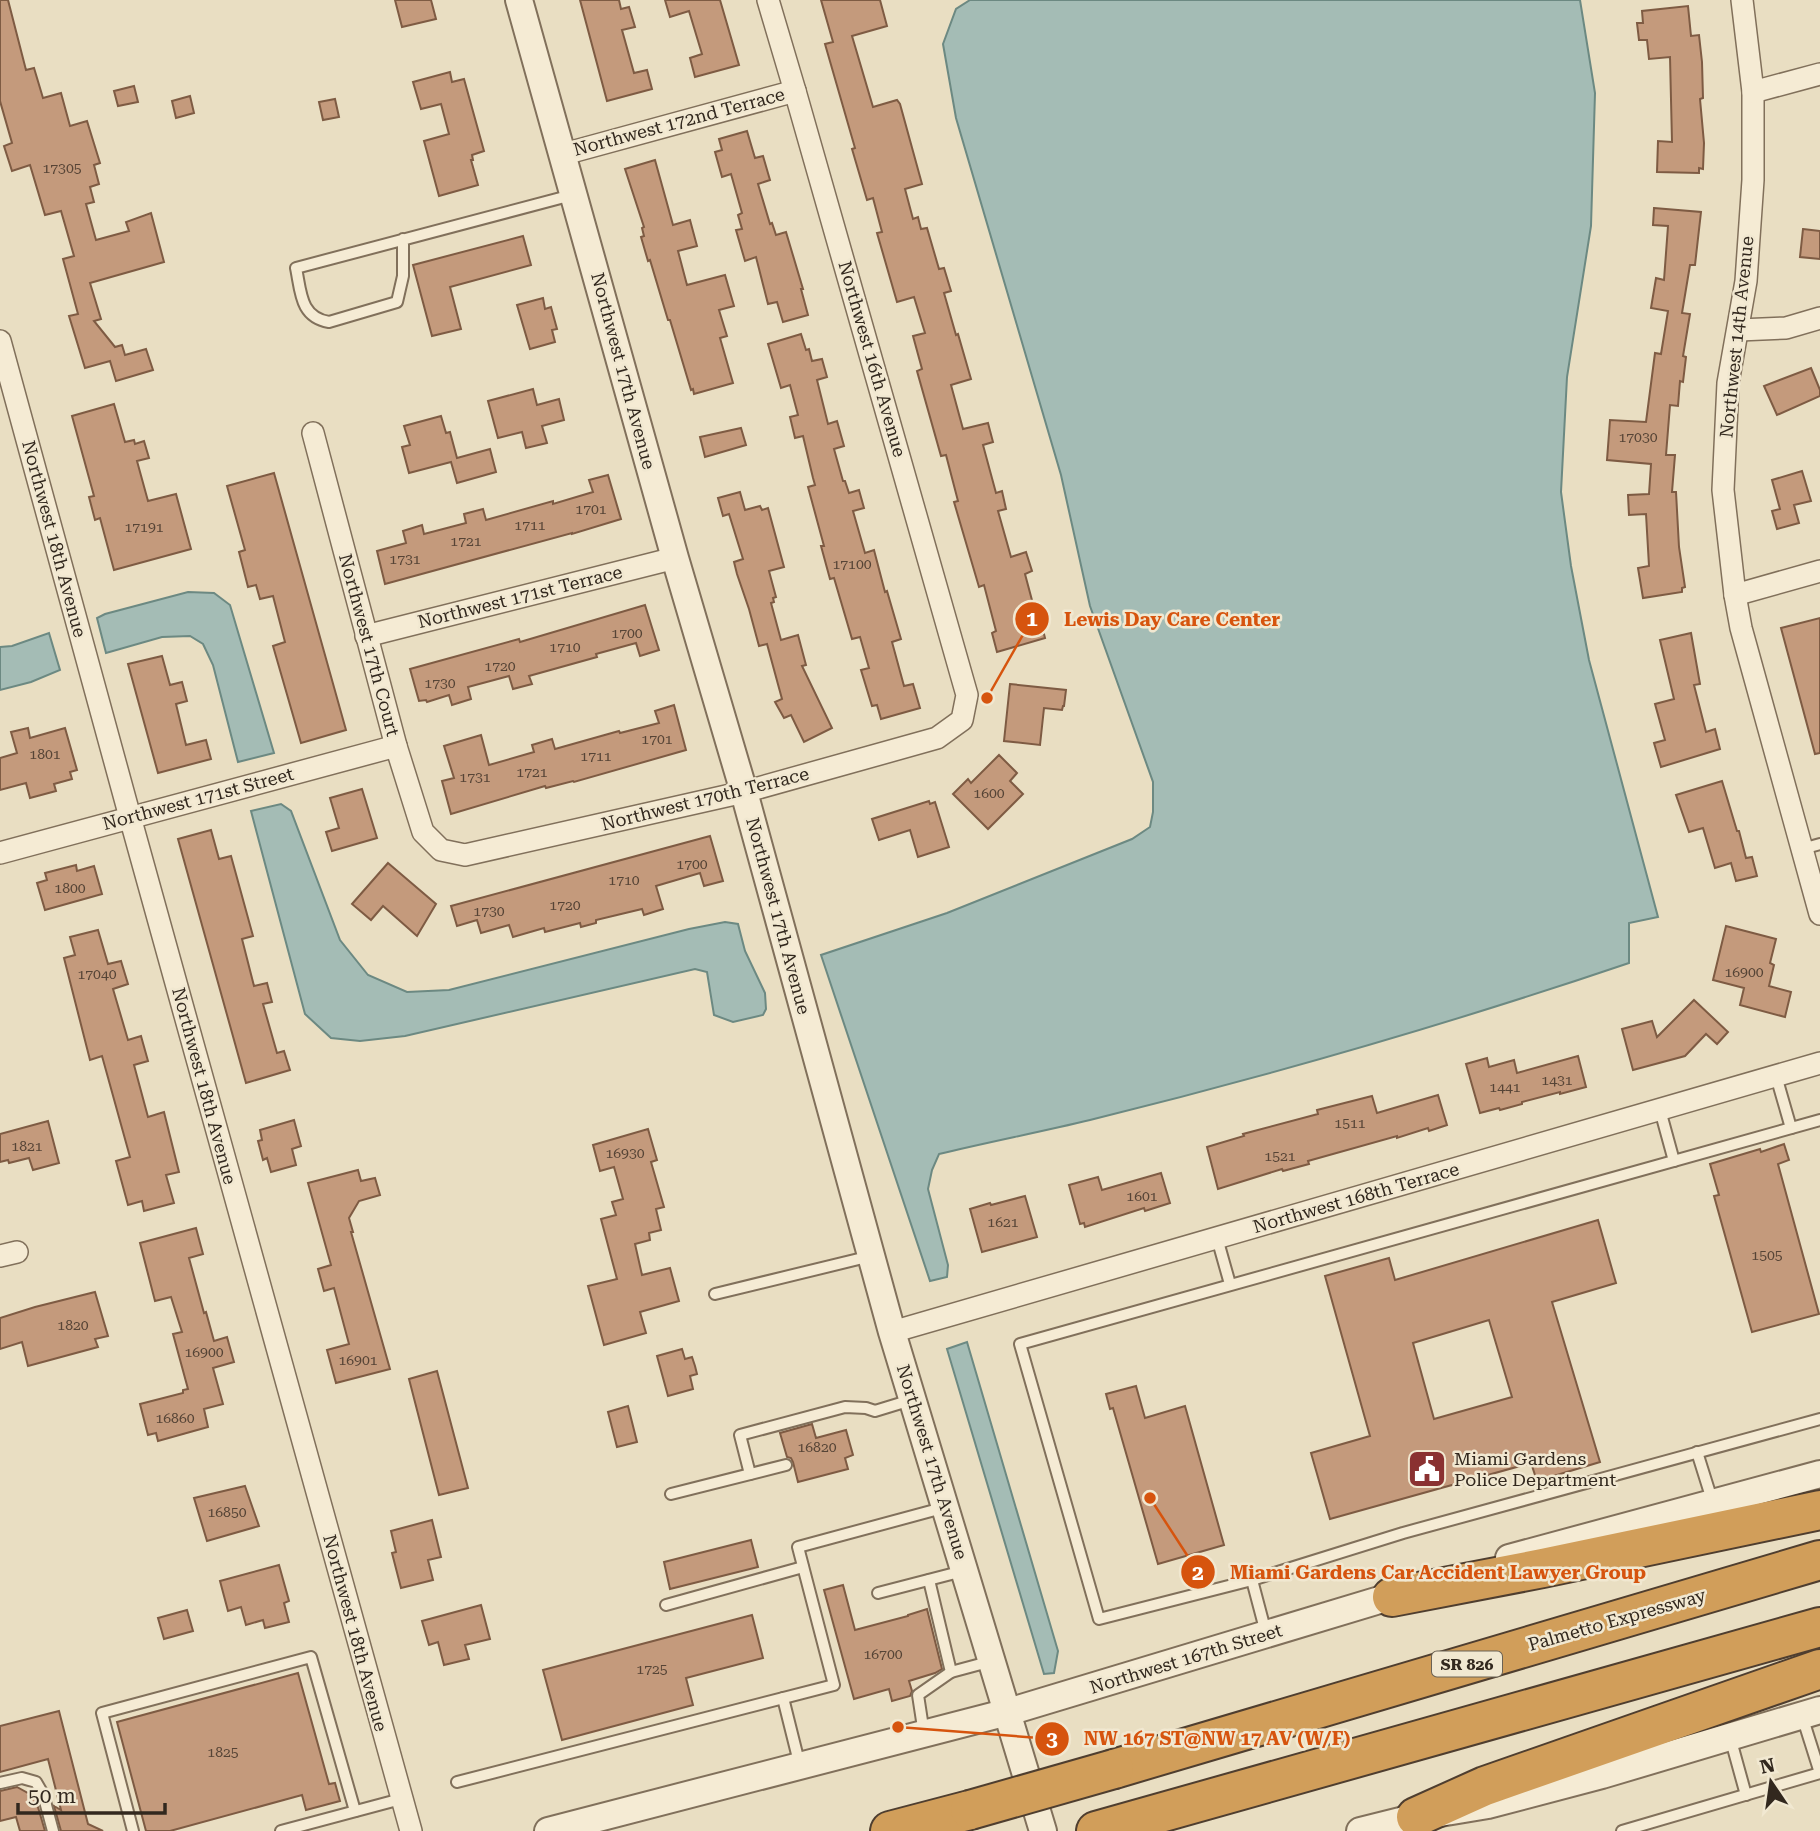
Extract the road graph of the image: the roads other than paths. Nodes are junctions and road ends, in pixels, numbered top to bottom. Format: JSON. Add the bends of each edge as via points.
{"nodes":[{"id":1,"x":519,"y":0,"type":"edge"},
{"id":2,"x":768,"y":0,"type":"edge"},
{"id":3,"x":1742,"y":0,"type":"edge"},
{"id":4,"x":1820,"y":74,"type":"edge"},
{"id":5,"x":795,"y":91,"type":"junction"},
{"id":6,"x":1752,"y":92,"type":"junction"},
{"id":7,"x":564,"y":154,"type":"junction"},
{"id":8,"x":575,"y":194,"type":"junction"},
{"id":9,"x":403,"y":239,"type":"junction"},
{"id":10,"x":1820,"y":318,"type":"edge"},
{"id":11,"x":1739,"y":330,"type":"junction"},
{"id":12,"x":0,"y":341,"type":"edge"},
{"id":13,"x":313,"y":433,"type":"dead end"},
{"id":14,"x":675,"y":558,"type":"junction"},
{"id":15,"x":1820,"y":570,"type":"edge"},
{"id":16,"x":1735,"y":595,"type":"junction"},
{"id":17,"x":366,"y":636,"type":"junction"},
{"id":18,"x":962,"y":720,"type":"joint"},
{"id":19,"x":396,"y":746,"type":"junction"},
{"id":20,"x":744,"y":792,"type":"junction"},
{"id":21,"x":130,"y":817,"type":"junction"},
{"id":22,"x":1811,"y":847,"type":"edge"},
{"id":23,"x":441,"y":850,"type":"joint"},
{"id":24,"x":0,"y":853,"type":"edge"},
{"id":25,"x":1820,"y":914,"type":"edge"},
{"id":26,"x":1820,"y":1063,"type":"edge"},
{"id":27,"x":1776,"y":1076,"type":"junction"},
{"id":28,"x":1660,"y":1110,"type":"junction"},
{"id":29,"x":1820,"y":1120,"type":"edge"},
{"id":30,"x":1791,"y":1128,"type":"junction"},
{"id":31,"x":1674,"y":1161,"type":"junction"},
{"id":32,"x":1217,"y":1238,"type":"junction"},
{"id":33,"x":872,"y":1256,"type":"junction"},
{"id":34,"x":1230,"y":1284,"type":"junction"},
{"id":35,"x":715,"y":1294,"type":"dead end"},
{"id":36,"x":892,"y":1332,"type":"junction"},
{"id":37,"x":913,"y":1400,"type":"junction"},
{"id":38,"x":1820,"y":1419,"type":"edge"},
{"id":39,"x":1697,"y":1452,"type":"junction"},
{"id":40,"x":786,"y":1465,"type":"dead end"},
{"id":41,"x":750,"y":1474,"type":"junction"},
{"id":42,"x":1820,"y":1474,"type":"edge"},
{"id":43,"x":671,"y":1494,"type":"dead end"},
{"id":44,"x":1713,"y":1504,"type":"junction"},
{"id":45,"x":946,"y":1507,"type":"junction"},
{"id":46,"x":1820,"y":1510,"type":"edge"},
{"id":47,"x":1820,"y":1560,"type":"edge"},
{"id":48,"x":803,"y":1567,"type":"junction"},
{"id":49,"x":965,"y":1570,"type":"junction"},
{"id":50,"x":929,"y":1580,"type":"junction"},
{"id":51,"x":1252,"y":1580,"type":"junction"},
{"id":52,"x":878,"y":1593,"type":"dead end"},
{"id":53,"x":1392,"y":1597,"type":"junction"},
{"id":54,"x":666,"y":1605,"type":"dead end"},
{"id":55,"x":1820,"y":1627,"type":"edge"},
{"id":56,"x":1267,"y":1635,"type":"junction"},
{"id":57,"x":992,"y":1660,"type":"junction"},
{"id":58,"x":1820,"y":1669,"type":"edge"},
{"id":59,"x":951,"y":1672,"type":"junction"},
{"id":60,"x":783,"y":1698,"type":"junction"},
{"id":61,"x":1008,"y":1712,"type":"junction"},
{"id":62,"x":1811,"y":1712,"type":"edge"},
{"id":63,"x":924,"y":1734,"type":"junction"},
{"id":64,"x":1729,"y":1736,"type":"junction"},
{"id":65,"x":800,"y":1766,"type":"junction"},
{"id":66,"x":1820,"y":1773,"type":"edge"},
{"id":67,"x":457,"y":1782,"type":"dead end"},
{"id":68,"x":0,"y":1783,"type":"edge"},
{"id":69,"x":1746,"y":1795,"type":"junction"},
{"id":70,"x":401,"y":1799,"type":"junction"},
{"id":71,"x":355,"y":1811,"type":"junction"},
{"id":72,"x":1416,"y":1817,"type":"junction"},
{"id":73,"x":1110,"y":1827,"type":"edge"},
{"id":74,"x":53,"y":1831,"type":"edge"},
{"id":75,"x":133,"y":1831,"type":"edge"},
{"id":76,"x":282,"y":1831,"type":"edge"},
{"id":77,"x":411,"y":1831,"type":"edge"},
{"id":78,"x":548,"y":1831,"type":"edge"},
{"id":79,"x":890,"y":1831,"type":"edge"},
{"id":80,"x":1043,"y":1831,"type":"edge"},
{"id":81,"x":1360,"y":1831,"type":"edge"},
{"id":82,"x":1622,"y":1831,"type":"edge"}],
"edges":[{"from":1,"to":7,"type":"street","name":"Northwest 17th Avenue"},
{"from":2,"to":5,"type":"street","name":"Northwest 16th Avenue"},
{"from":3,"to":6,"type":"street","name":"Northwest 14th Avenue"},
{"from":4,"to":6,"type":"street"},
{"from":5,"to":7,"type":"street","name":"Northwest 172nd Terrace"},
{"from":5,"to":18,"type":"street","name":"Northwest 16th Avenue","via":[[967,695]]},
{"from":6,"to":11,"type":"street","name":"Northwest 14th Avenue","via":[[1753,180]]},
{"from":7,"to":8,"type":"street","name":"Northwest 17th Avenue"},
{"from":8,"to":9,"type":"lane"},
{"from":8,"to":14,"type":"street","name":"Northwest 17th Avenue"},
{"from":9,"to":9,"type":"lane","via":[[296,268],[310,314],[329,322],[397,302],[403,276]]},
{"from":10,"to":11,"type":"street","via":[[1786,328]]},
{"from":11,"to":16,"type":"street","name":"Northwest 14th Avenue","via":[[1728,383],[1723,490]]},
{"from":12,"to":21,"type":"street","name":"Northwest 18th Avenue"},
{"from":13,"to":17,"type":"street","name":"Northwest 17th Court"},
{"from":14,"to":17,"type":"street","name":"Northwest 171st Terrace"},
{"from":14,"to":20,"type":"street","name":"Northwest 17th Avenue"},
{"from":15,"to":16,"type":"street"},
{"from":16,"to":22,"type":"street","name":"Northwest 14th Avenue","via":[[1750,666]]},
{"from":17,"to":19,"type":"street","name":"Northwest 17th Court"},
{"from":18,"to":20,"type":"street","name":"Northwest 170th Terrace","via":[[937,738]]},
{"from":19,"to":21,"type":"street","name":"Northwest 171st Street"},
{"from":19,"to":23,"type":"street","name":"Northwest 17th Court","via":[[423,832]]},
{"from":20,"to":23,"type":"street","name":"Northwest 170th Terrace","via":[[466,855]]},
{"from":20,"to":33,"type":"street","name":"Northwest 17th Avenue"},
{"from":21,"to":24,"type":"street","name":"Northwest 171st Street"},
{"from":21,"to":70,"type":"street","name":"Northwest 18th Avenue"},
{"from":22,"to":25,"type":"street","name":"Northwest 14th Avenue"},
{"from":26,"to":27,"type":"street","name":"Northwest 168th Terrace"},
{"from":27,"to":28,"type":"street","name":"Northwest 168th Terrace"},
{"from":27,"to":30,"type":"lane"},
{"from":28,"to":31,"type":"lane"},
{"from":28,"to":32,"type":"street","name":"Northwest 168th Terrace"},
{"from":29,"to":30,"type":"lane"},
{"from":30,"to":31,"type":"lane"},
{"from":31,"to":34,"type":"lane"},
{"from":32,"to":34,"type":"lane"},
{"from":32,"to":36,"type":"street","name":"Northwest 168th Terrace"},
{"from":33,"to":35,"type":"lane"},
{"from":33,"to":36,"type":"street","name":"Northwest 17th Avenue"},
{"from":34,"to":51,"type":"lane","via":[[1020,1344],[1099,1619]]},
{"from":36,"to":37,"type":"street","name":"Northwest 17th Avenue"},
{"from":37,"to":41,"type":"lane","via":[[875,1411],[845,1407],[740,1434]]},
{"from":37,"to":45,"type":"street","name":"Northwest 17th Avenue"},
{"from":38,"to":39,"type":"lane"},
{"from":39,"to":44,"type":"lane"},
{"from":39,"to":51,"type":"lane"},
{"from":40,"to":41,"type":"lane"},
{"from":41,"to":43,"type":"lane"},
{"from":42,"to":44,"type":"street","name":"Northwest 167th Street"},
{"from":44,"to":53,"type":"street","name":"Northwest 167th Street","via":[[1530,1552]]},
{"from":45,"to":48,"type":"lane","via":[[798,1547]]},
{"from":45,"to":49,"type":"street","name":"Northwest 17th Avenue"},
{"from":46,"to":53,"type":"highway"},
{"from":47,"to":79,"type":"highway","name":"Palmetto Expressway","number":"SR 826","bridge":true},
{"from":48,"to":54,"type":"lane"},
{"from":48,"to":60,"type":"lane","via":[[834,1685]]},
{"from":49,"to":50,"type":"lane"},
{"from":49,"to":57,"type":"street","name":"Northwest 17th Avenue"},
{"from":50,"to":52,"type":"lane"},
{"from":50,"to":59,"type":"lane"},
{"from":51,"to":56,"type":"lane"},
{"from":53,"to":56,"type":"street","name":"Northwest 167th Street"},
{"from":55,"to":73,"type":"highway"},
{"from":56,"to":61,"type":"street","name":"Northwest 167th Street"},
{"from":57,"to":59,"type":"lane"},
{"from":57,"to":61,"type":"street","name":"Northwest 17th Avenue"},
{"from":58,"to":72,"type":"highway","via":[[1485,1786]]},
{"from":59,"to":63,"type":"lane","via":[[918,1695]]},
{"from":60,"to":65,"type":"lane"},
{"from":60,"to":67,"type":"lane"},
{"from":61,"to":63,"type":"street","name":"Northwest 167th Street"},
{"from":61,"to":80,"type":"street","name":"Northwest 17th Avenue"},
{"from":62,"to":64,"type":"street"},
{"from":62,"to":66,"type":"lane"},
{"from":63,"to":65,"type":"street","name":"Northwest 167th Street"},
{"from":64,"to":69,"type":"lane"},
{"from":64,"to":72,"type":"street","via":[[1577,1782],[1488,1805]]},
{"from":65,"to":78,"type":"street","name":"Northwest 167th Street"},
{"from":66,"to":69,"type":"lane"},
{"from":68,"to":74,"type":"lane","via":[[22,1778],[36,1782]]},
{"from":69,"to":82,"type":"lane"},
{"from":70,"to":71,"type":"lane"},
{"from":70,"to":77,"type":"street","name":"Northwest 18th Avenue"},
{"from":71,"to":75,"type":"lane","via":[[311,1657],[102,1713]]},
{"from":71,"to":76,"type":"lane"},
{"from":72,"to":81,"type":"street"}]}
